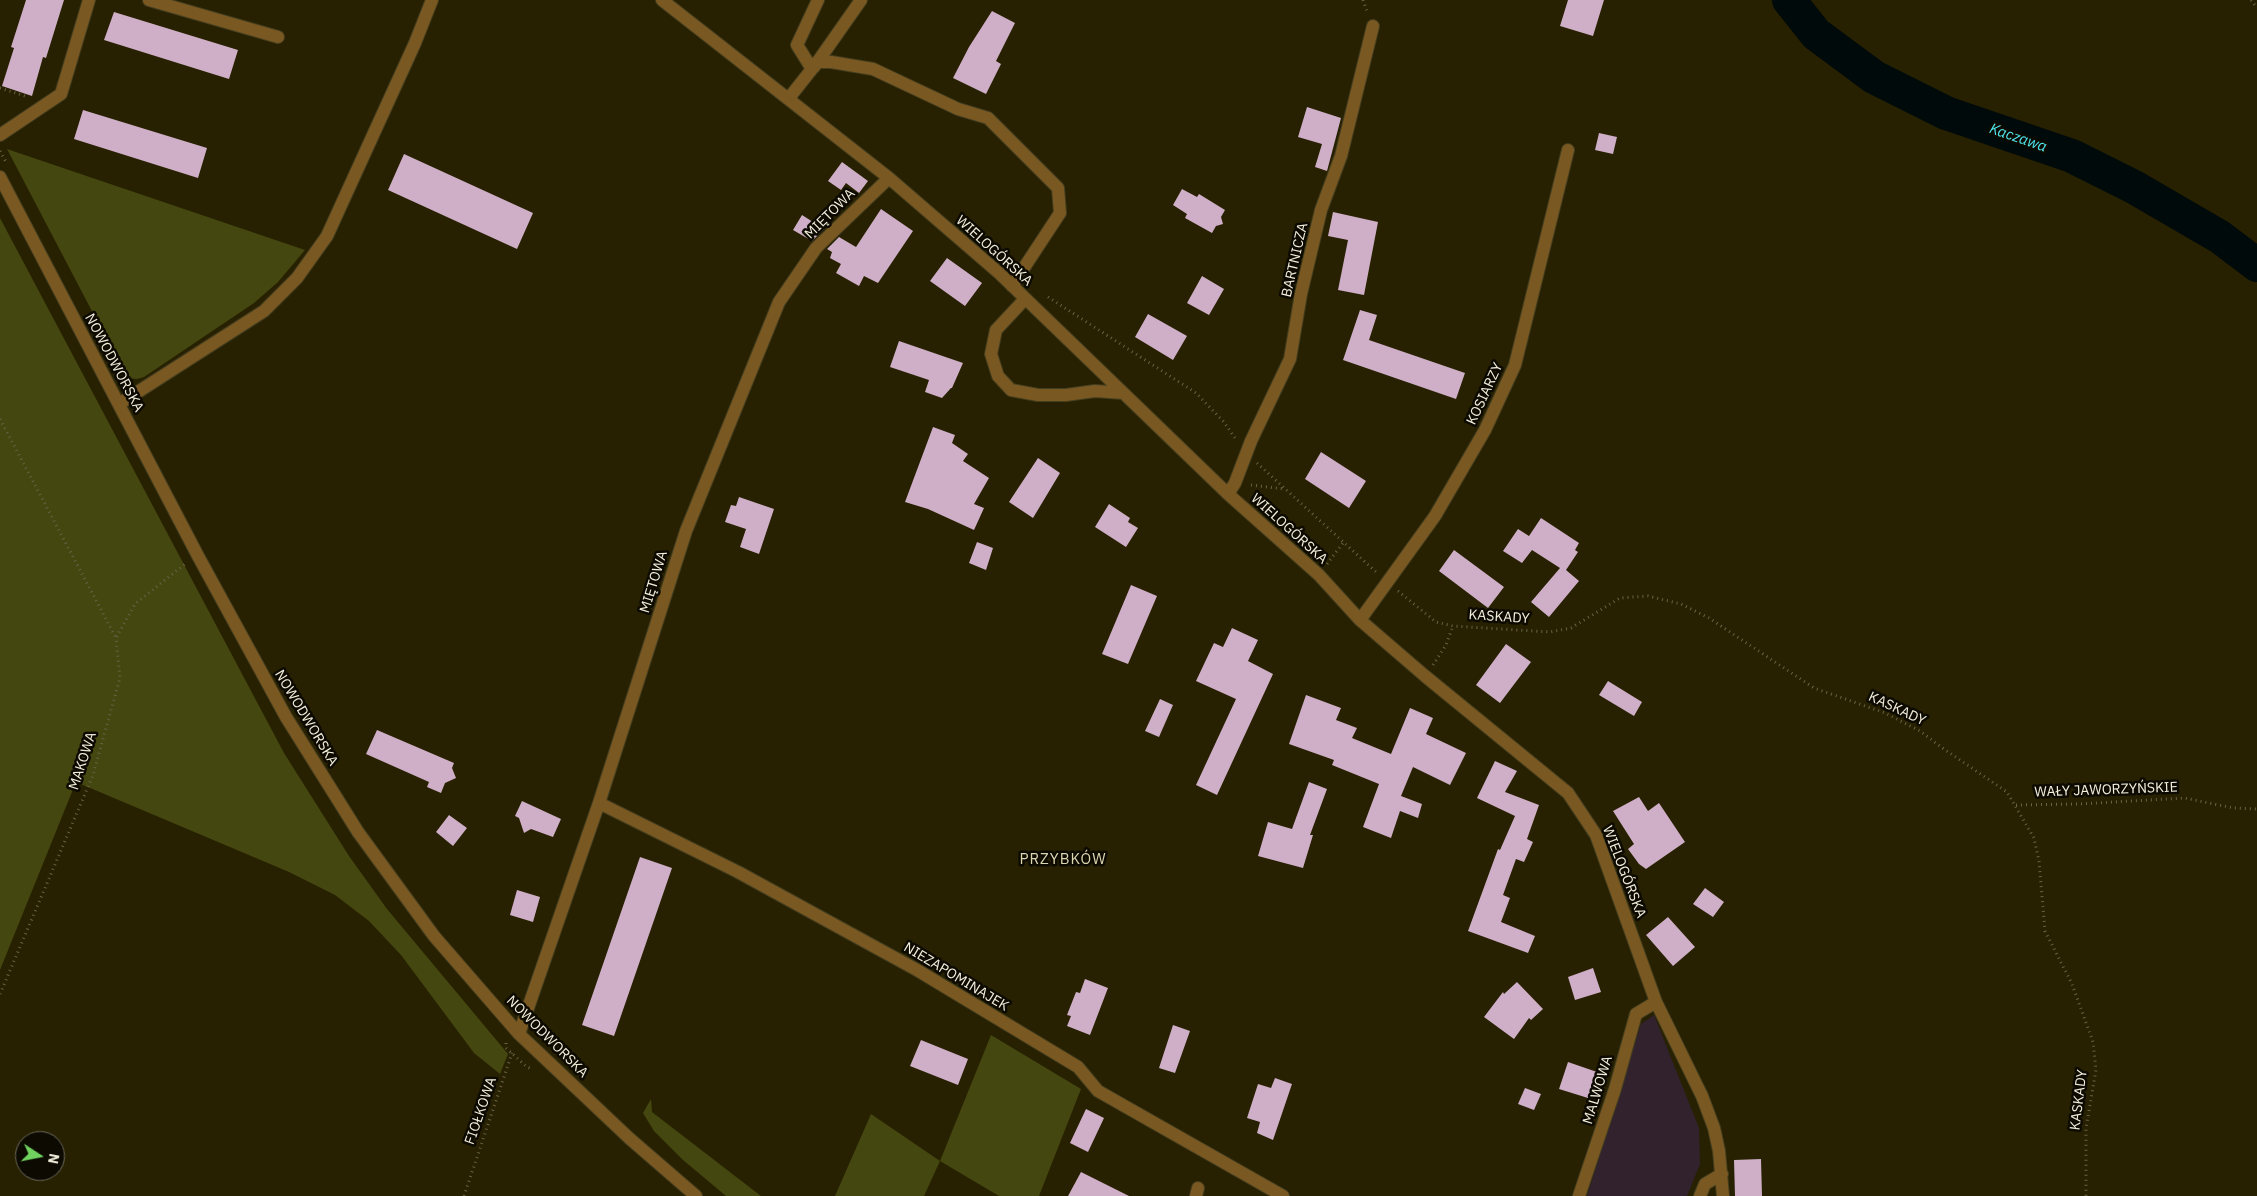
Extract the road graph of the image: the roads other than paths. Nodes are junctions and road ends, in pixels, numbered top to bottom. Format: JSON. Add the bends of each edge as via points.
{"nodes":[{"id":1,"x":89,"y":0,"type":"edge"},
{"id":2,"x":149,"y":0,"type":"edge"},
{"id":3,"x":432,"y":0,"type":"edge"},
{"id":4,"x":662,"y":0,"type":"edge"},
{"id":5,"x":818,"y":0,"type":"edge"},
{"id":6,"x":861,"y":0,"type":"edge"},
{"id":7,"x":1373,"y":26,"type":"dead end"},
{"id":8,"x":278,"y":37,"type":"dead end"},
{"id":9,"x":815,"y":65,"type":"junction"},
{"id":10,"x":789,"y":98,"type":"junction"},
{"id":11,"x":0,"y":135,"type":"edge"},
{"id":12,"x":1568,"y":150,"type":"dead end"},
{"id":13,"x":5,"y":173,"type":"edge"},
{"id":14,"x":889,"y":178,"type":"junction"},
{"id":15,"x":1012,"y":286,"type":"junction"},
{"id":16,"x":1025,"y":299,"type":"junction"},
{"id":17,"x":1123,"y":393,"type":"junction"},
{"id":18,"x":119,"y":404,"type":"junction"},
{"id":19,"x":1232,"y":488,"type":"junction"},
{"id":20,"x":1360,"y":620,"type":"junction"},
{"id":21,"x":599,"y":804,"type":"junction"},
{"id":22,"x":1656,"y":1002,"type":"junction"},
{"id":23,"x":519,"y":1034,"type":"junction"},
{"id":24,"x":1722,"y":1174,"type":"junction"},
{"id":25,"x":696,"y":1196,"type":"edge"},
{"id":26,"x":1284,"y":1196,"type":"edge"},
{"id":27,"x":1579,"y":1196,"type":"edge"},
{"id":28,"x":1700,"y":1196,"type":"edge"},
{"id":29,"x":1723,"y":1196,"type":"edge"}],
"edges":[{"from":1,"to":11,"type":"street","via":[[61,94]]},
{"from":2,"to":8,"type":"street"},
{"from":3,"to":18,"type":"street","via":[[416,43],[327,236],[297,278],[264,311]]},
{"from":4,"to":10,"type":"street","name":"WIELOGÓRSKA"},
{"from":5,"to":9,"type":"street","via":[[797,45]]},
{"from":6,"to":9,"type":"street"},
{"from":7,"to":19,"type":"street","name":"BARTNICZA","via":[[1341,156],[1321,210],[1290,359]]},
{"from":9,"to":10,"type":"street"},
{"from":9,"to":15,"type":"street","via":[[831,62],[873,69],[958,109],[988,118],[1058,188],[1060,213]]},
{"from":10,"to":14,"type":"street","name":"WIELOGÓRSKA"},
{"from":12,"to":20,"type":"street","name":"KOSIARZY","via":[[1515,364],[1485,430],[1440,507]]},
{"from":13,"to":18,"type":"street","name":"NOWODWORSKA"},
{"from":14,"to":15,"type":"street","name":"WIELOGÓRSKA"},
{"from":14,"to":21,"type":"street","name":"MIĘTOWA","via":[[816,248],[779,302],[686,531]]},
{"from":15,"to":16,"type":"street","name":"WIELOGÓRSKA"},
{"from":16,"to":17,"type":"street","name":"WIELOGÓRSKA"},
{"from":16,"to":17,"type":"street","via":[[996,330],[991,354],[998,376],[1011,390],[1038,396],[1095,391]]},
{"from":17,"to":19,"type":"street","name":"WIELOGÓRSKA"},
{"from":18,"to":23,"type":"street","name":"NOWODWORSKA","via":[[286,717],[358,832],[434,936]]},
{"from":19,"to":20,"type":"street","name":"WIELOGÓRSKA"},
{"from":20,"to":22,"type":"street","name":"WIELOGÓRSKA","via":[[1568,793],[1596,835]]},
{"from":21,"to":23,"type":"street","name":"MIĘTOWA"},
{"from":21,"to":26,"type":"street","name":"NIEZAPOMINAJEK","via":[[738,872],[917,970],[1078,1067],[1098,1091]]},
{"from":22,"to":24,"type":"street","name":"WIELOGÓRSKA","via":[[1702,1096],[1714,1128]]},
{"from":22,"to":27,"type":"street","name":"MALWOWA","via":[[1636,1014]]},
{"from":23,"to":25,"type":"street","name":"NOWODWORSKA"},
{"from":24,"to":28,"type":"street","via":[[1705,1184]]},
{"from":24,"to":29,"type":"street","name":"WIELOGÓRSKA"}]}
